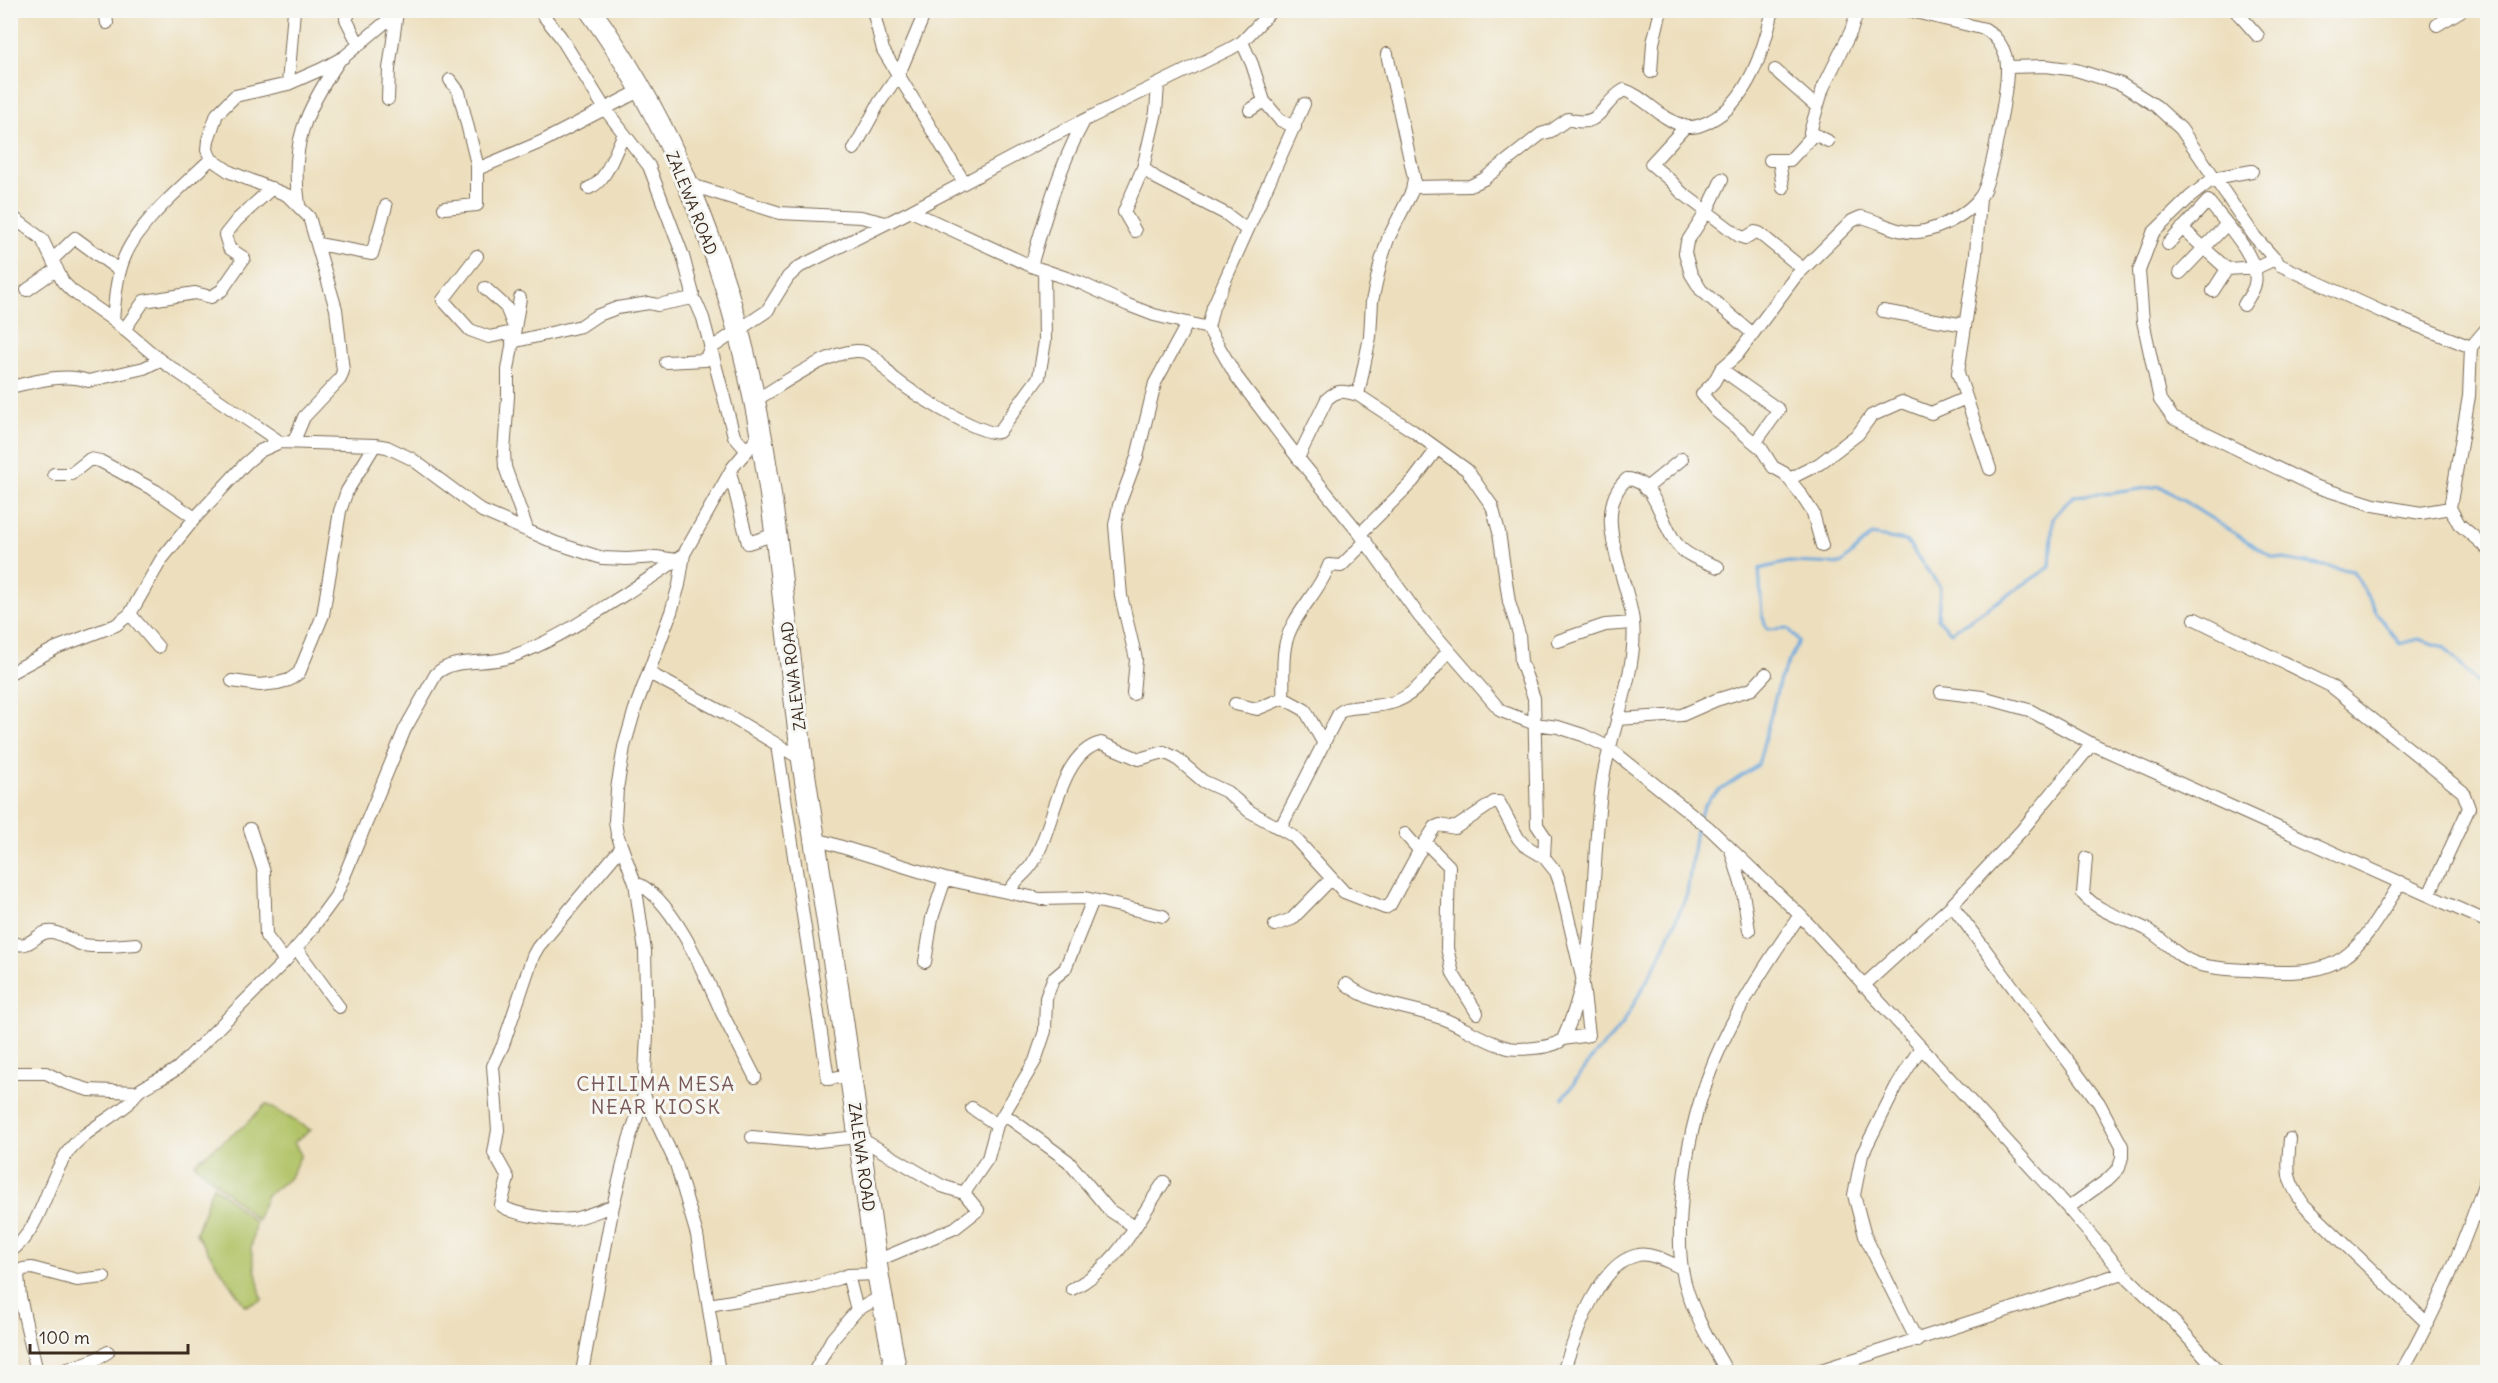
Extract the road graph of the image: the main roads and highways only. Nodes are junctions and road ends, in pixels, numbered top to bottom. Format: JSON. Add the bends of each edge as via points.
{"nodes":[{"id":1,"x":590,"y":10,"type":"edge"},
{"id":2,"x":896,"y":1372,"type":"edge"}],
"edges":[{"from":1,"to":2,"type":"highway","name":"ZALEWA ROAD","via":[[640,90],[688,184],[738,328],[754,401],[753,443],[776,534],[803,760],[877,1268]]}]}
